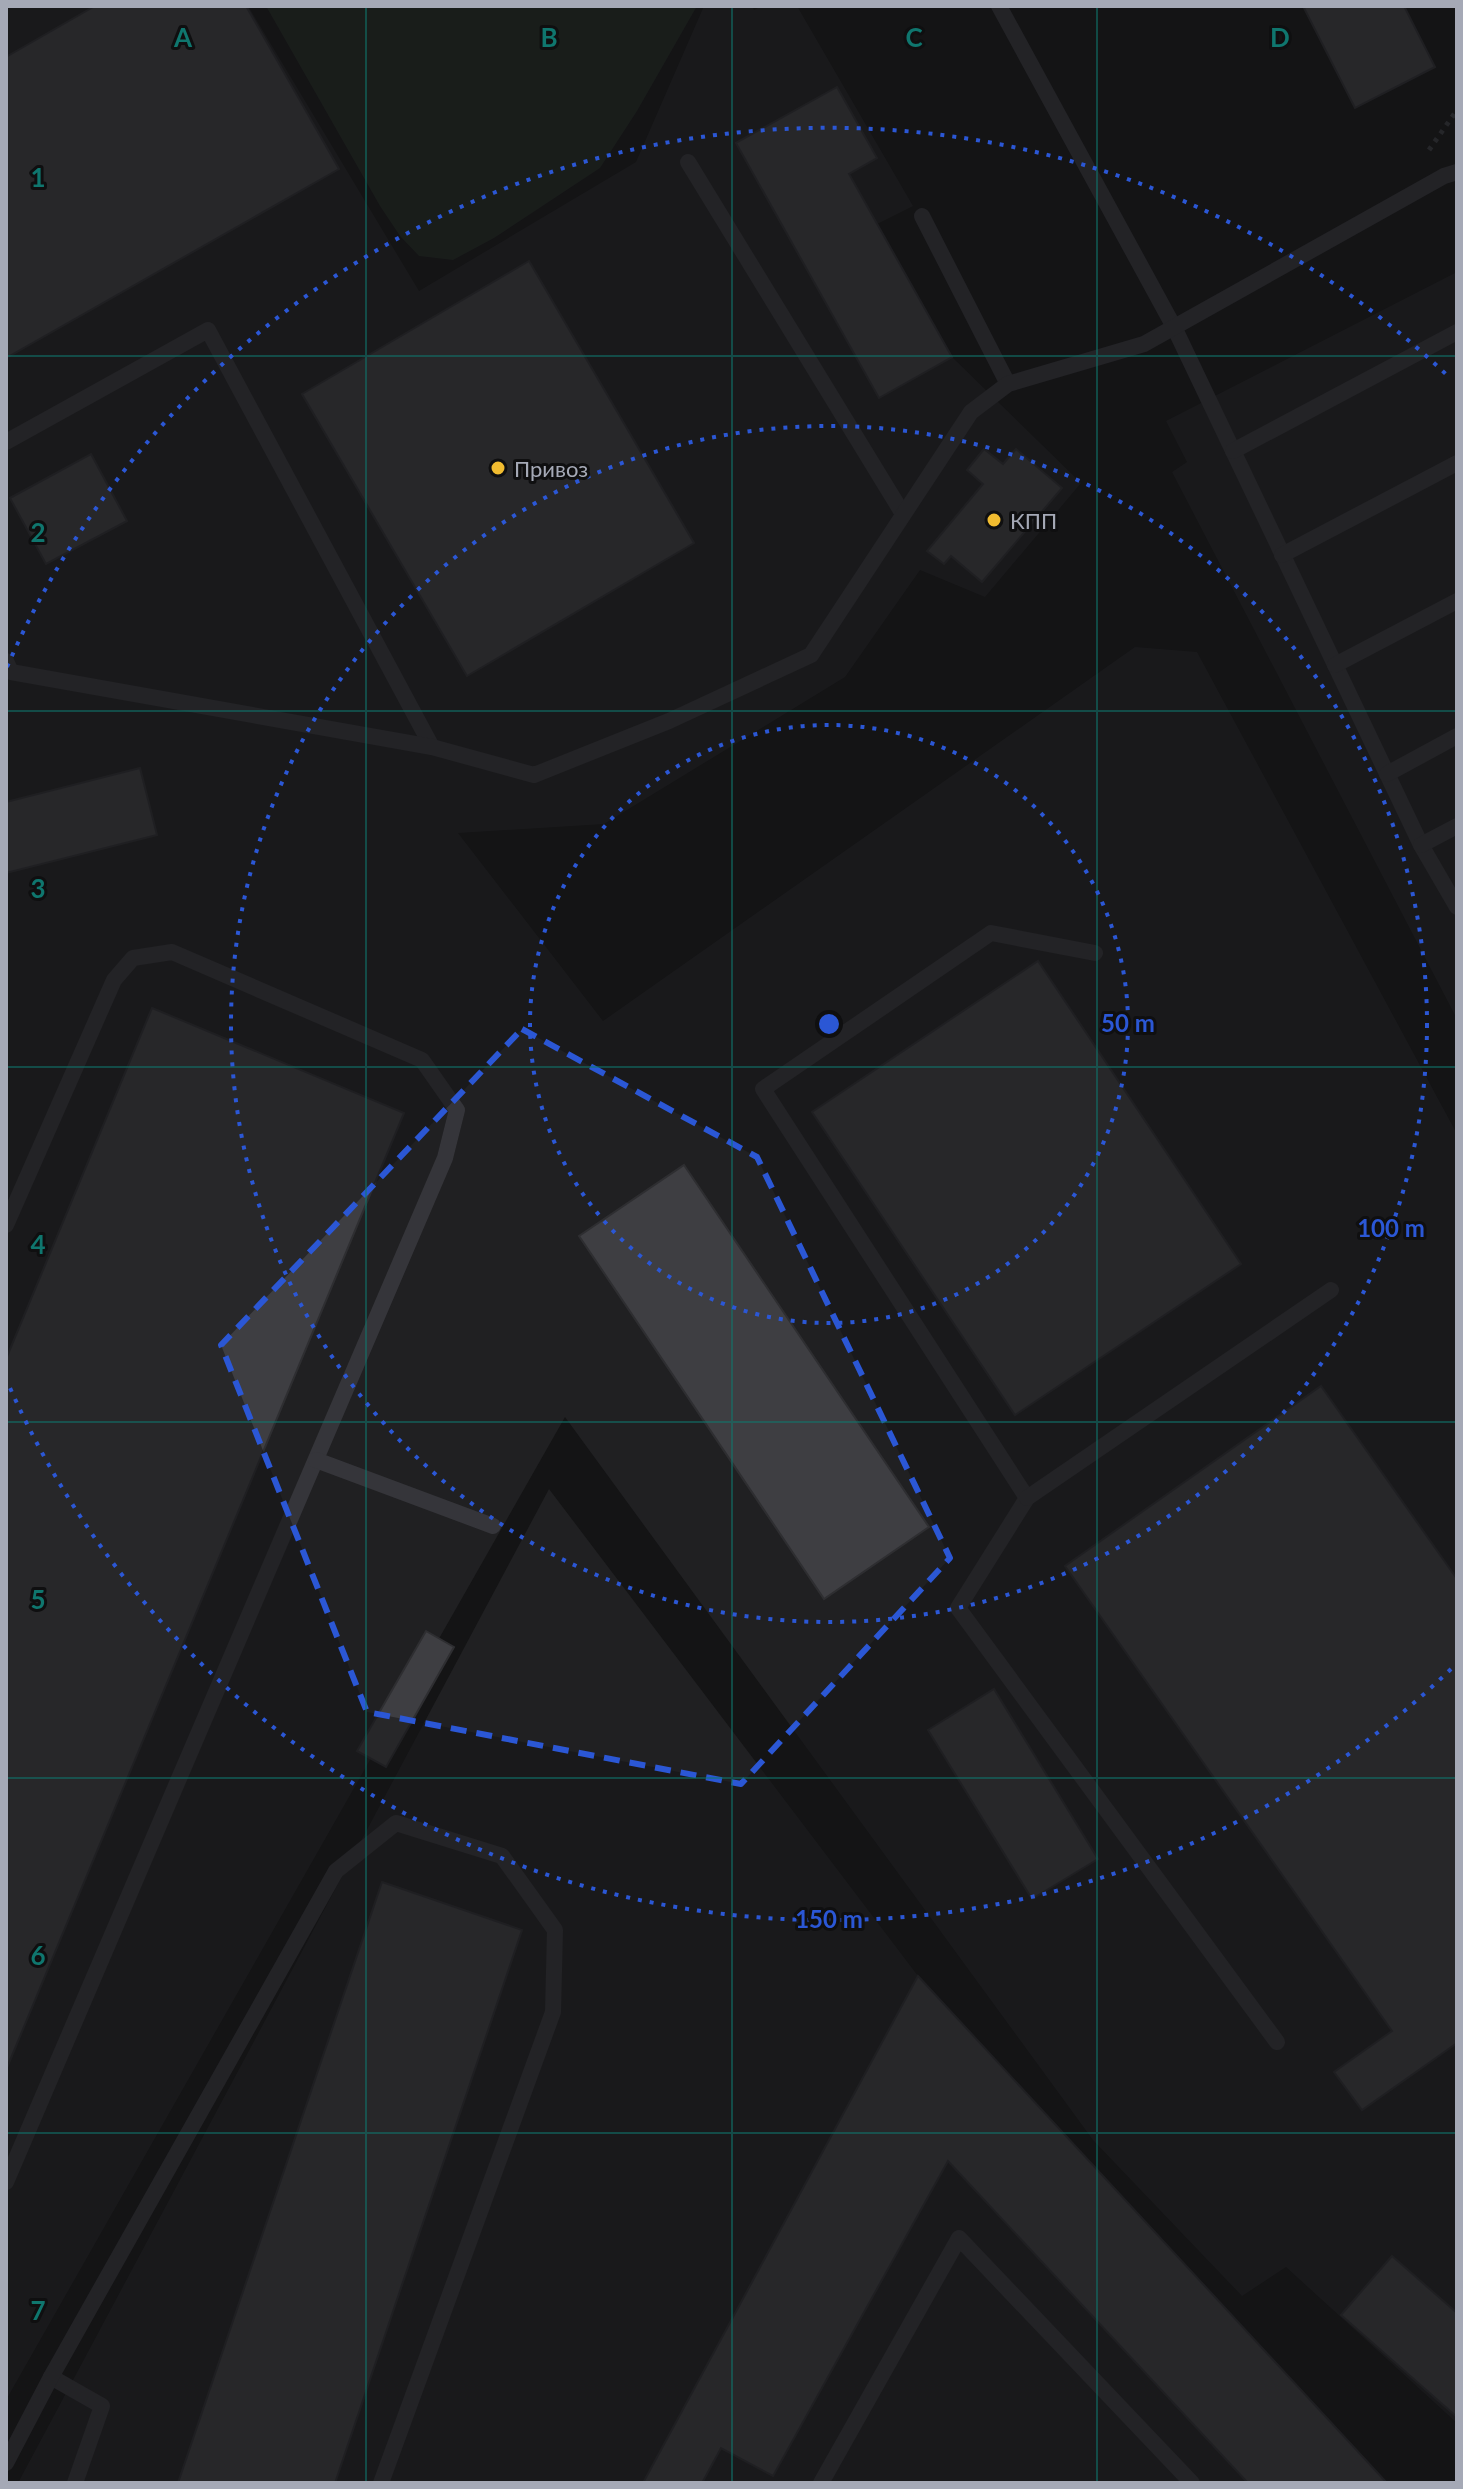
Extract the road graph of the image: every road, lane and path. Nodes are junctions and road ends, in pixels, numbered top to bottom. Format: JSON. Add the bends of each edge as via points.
{"nodes":[{"id":1,"x":999,"y":6,"type":"edge"},
{"id":2,"x":688,"y":162,"type":"dead end"},
{"id":3,"x":1457,"y":172,"type":"edge"},
{"id":4,"x":922,"y":216,"type":"dead end"},
{"id":5,"x":1174,"y":327,"type":"junction"},
{"id":6,"x":1457,"y":332,"type":"edge"},
{"id":7,"x":1008,"y":384,"type":"junction"},
{"id":8,"x":6,"y":442,"type":"edge"},
{"id":9,"x":1233,"y":451,"type":"junction"},
{"id":10,"x":1457,"y":463,"type":"edge"},
{"id":11,"x":903,"y":514,"type":"junction"},
{"id":12,"x":1282,"y":555,"type":"junction"},
{"id":13,"x":1457,"y":601,"type":"edge"},
{"id":14,"x":1335,"y":665,"type":"junction"},
{"id":15,"x":8,"y":669,"type":"edge"},
{"id":16,"x":1457,"y":736,"type":"edge"},
{"id":17,"x":432,"y":747,"type":"junction"},
{"id":18,"x":1387,"y":774,"type":"junction"},
{"id":19,"x":1457,"y":826,"type":"edge"},
{"id":20,"x":1421,"y":845,"type":"junction"},
{"id":21,"x":1457,"y":907,"type":"edge"},
{"id":22,"x":1095,"y":953,"type":"dead end"},
{"id":23,"x":6,"y":1225,"type":"edge"},
{"id":24,"x":1331,"y":1290,"type":"dead end"},
{"id":25,"x":316,"y":1460,"type":"junction"},
{"id":26,"x":1027,"y":1498,"type":"junction"},
{"id":27,"x":493,"y":1526,"type":"dead end"},
{"id":28,"x":1277,"y":2042,"type":"dead end"},
{"id":29,"x":6,"y":2182,"type":"edge"},
{"id":30,"x":51,"y":2377,"type":"junction"},
{"id":31,"x":6,"y":2463,"type":"edge"},
{"id":32,"x":75,"y":2483,"type":"edge"},
{"id":33,"x":381,"y":2483,"type":"edge"},
{"id":34,"x":821,"y":2483,"type":"edge"},
{"id":35,"x":1192,"y":2483,"type":"edge"}],
"edges":[{"from":1,"to":5,"type":"lane"},
{"from":2,"to":11,"type":"lane"},
{"from":3,"to":5,"type":"lane"},
{"from":4,"to":7,"type":"lane"},
{"from":5,"to":7,"type":"lane","via":[[1144,344]]},
{"from":5,"to":9,"type":"lane"},
{"from":6,"to":9,"type":"lane"},
{"from":7,"to":11,"type":"lane","via":[[971,412]]},
{"from":8,"to":17,"type":"lane","via":[[208,330]]},
{"from":9,"to":12,"type":"lane"},
{"from":10,"to":12,"type":"lane"},
{"from":11,"to":17,"type":"lane","via":[[811,655],[669,721],[534,775]]},
{"from":12,"to":14,"type":"lane"},
{"from":13,"to":14,"type":"lane"},
{"from":14,"to":18,"type":"lane"},
{"from":15,"to":17,"type":"lane"},
{"from":16,"to":18,"type":"lane"},
{"from":18,"to":20,"type":"lane"},
{"from":19,"to":20,"type":"lane"},
{"from":20,"to":21,"type":"lane"},
{"from":22,"to":26,"type":"lane","via":[[991,933],[763,1089]]},
{"from":23,"to":25,"type":"lane","via":[[114,980],[133,958],[172,952],[422,1060],[457,1110],[445,1158]]},
{"from":24,"to":26,"type":"lane"},
{"from":25,"to":27,"type":"lane"},
{"from":25,"to":29,"type":"lane"},
{"from":26,"to":28,"type":"lane","via":[[958,1608]]},
{"from":30,"to":31,"type":"lane"},
{"from":30,"to":32,"type":"lane","via":[[102,2406]]},
{"from":30,"to":33,"type":"lane","via":[[336,1871],[396,1823],[502,1856],[555,1930],[553,2012]]},
{"from":34,"to":35,"type":"lane","via":[[959,2238]]}]}
